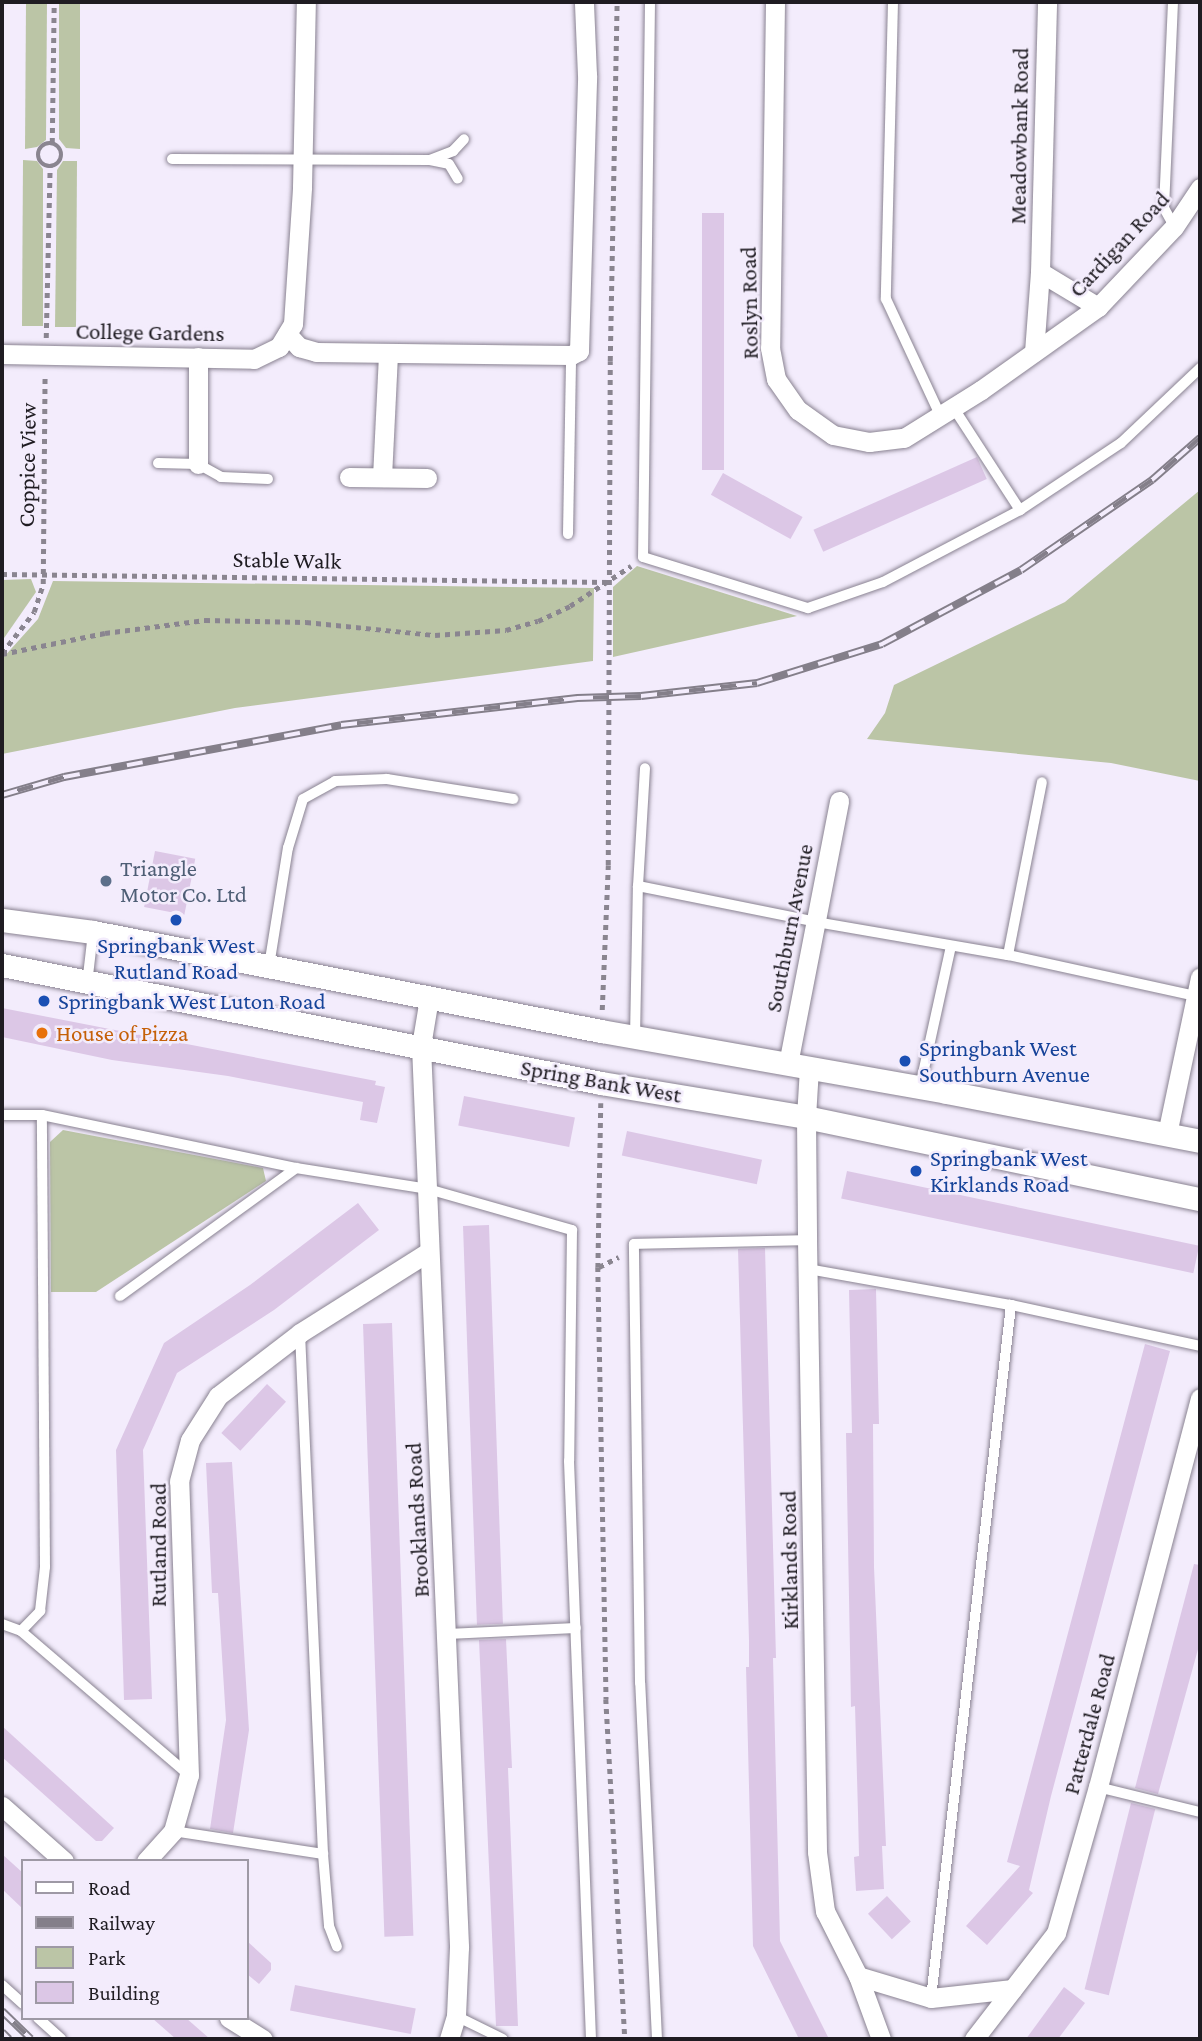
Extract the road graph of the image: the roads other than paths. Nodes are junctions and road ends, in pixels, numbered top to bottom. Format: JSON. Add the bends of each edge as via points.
{"nodes":[{"id":1,"x":306,"y":2,"type":"edge"},
{"id":2,"x":584,"y":2,"type":"edge"},
{"id":3,"x":650,"y":2,"type":"edge"},
{"id":4,"x":775,"y":2,"type":"edge"},
{"id":5,"x":893,"y":2,"type":"edge"},
{"id":6,"x":1046,"y":2,"type":"edge"},
{"id":7,"x":1173,"y":2,"type":"edge"},
{"id":8,"x":464,"y":139,"type":"dead end"},
{"id":9,"x":302,"y":158,"type":"junction"},
{"id":10,"x":172,"y":159,"type":"dead end"},
{"id":11,"x":430,"y":160,"type":"junction"},
{"id":12,"x":458,"y":179,"type":"dead end"},
{"id":13,"x":1200,"y":188,"type":"edge"},
{"id":14,"x":1174,"y":227,"type":"junction"},
{"id":15,"x":1040,"y":272,"type":"junction"},
{"id":16,"x":1098,"y":307,"type":"junction"},
{"id":17,"x":287,"y":334,"type":"junction"},
{"id":18,"x":1034,"y":352,"type":"junction"},
{"id":19,"x":388,"y":353,"type":"junction"},
{"id":20,"x":2,"y":354,"type":"edge"},
{"id":21,"x":571,"y":355,"type":"junction"},
{"id":22,"x":198,"y":357,"type":"junction"},
{"id":23,"x":1200,"y":368,"type":"edge"},
{"id":24,"x":947,"y":411,"type":"junction"},
{"id":25,"x":158,"y":463,"type":"dead end"},
{"id":26,"x":198,"y":464,"type":"junction"},
{"id":27,"x":349,"y":477,"type":"dead end"},
{"id":28,"x":382,"y":477,"type":"junction"},
{"id":29,"x":428,"y":478,"type":"dead end"},
{"id":30,"x":268,"y":479,"type":"dead end"},
{"id":31,"x":1020,"y":510,"type":"junction"},
{"id":32,"x":568,"y":534,"type":"dead end"},
{"id":33,"x":645,"y":768,"type":"dead end"},
{"id":34,"x":1042,"y":782,"type":"dead end"},
{"id":35,"x":513,"y":799,"type":"dead end"},
{"id":36,"x":839,"y":801,"type":"dead end"},
{"id":37,"x":638,"y":886,"type":"junction"},
{"id":38,"x":2,"y":920,"type":"edge"},
{"id":39,"x":816,"y":922,"type":"junction"},
{"id":40,"x":93,"y":932,"type":"junction"},
{"id":41,"x":951,"y":946,"type":"junction"},
{"id":42,"x":1008,"y":955,"type":"junction"},
{"id":43,"x":2,"y":965,"type":"edge"},
{"id":44,"x":269,"y":967,"type":"junction"},
{"id":45,"x":87,"y":984,"type":"junction"},
{"id":46,"x":1199,"y":990,"type":"edge"},
{"id":47,"x":429,"y":998,"type":"junction"},
{"id":48,"x":635,"y":1037,"type":"junction"},
{"id":49,"x":421,"y":1046,"type":"junction"},
{"id":50,"x":799,"y":1066,"type":"junction"},
{"id":51,"x":920,"y":1087,"type":"junction"},
{"id":52,"x":2,"y":1115,"type":"edge"},
{"id":53,"x":42,"y":1115,"type":"junction"},
{"id":54,"x":806,"y":1117,"type":"junction"},
{"id":55,"x":1167,"y":1134,"type":"junction"},
{"id":56,"x":1200,"y":1141,"type":"edge"},
{"id":57,"x":296,"y":1168,"type":"junction"},
{"id":58,"x":429,"y":1189,"type":"junction"},
{"id":59,"x":1200,"y":1199,"type":"edge"},
{"id":60,"x":807,"y":1240,"type":"junction"},
{"id":61,"x":428,"y":1252,"type":"junction"},
{"id":62,"x":808,"y":1269,"type":"junction"},
{"id":63,"x":120,"y":1296,"type":"dead end"},
{"id":64,"x":1011,"y":1304,"type":"junction"},
{"id":65,"x":300,"y":1333,"type":"junction"},
{"id":66,"x":1200,"y":1346,"type":"edge"},
{"id":67,"x":1200,"y":1398,"type":"edge"},
{"id":68,"x":2,"y":1625,"type":"edge"},
{"id":69,"x":576,"y":1628,"type":"junction"},
{"id":70,"x":21,"y":1631,"type":"junction"},
{"id":71,"x":447,"y":1634,"type":"junction"},
{"id":72,"x":189,"y":1775,"type":"junction"},
{"id":73,"x":1098,"y":1787,"type":"junction"},
{"id":74,"x":2,"y":1806,"type":"edge"},
{"id":75,"x":1200,"y":1812,"type":"edge"},
{"id":76,"x":173,"y":1831,"type":"junction"},
{"id":77,"x":323,"y":1854,"type":"junction"},
{"id":78,"x":62,"y":1859,"type":"edge"},
{"id":79,"x":148,"y":1859,"type":"edge"},
{"id":80,"x":337,"y":1947,"type":"dead end"},
{"id":81,"x":858,"y":1976,"type":"junction"},
{"id":82,"x":2,"y":1985,"type":"edge"},
{"id":83,"x":1013,"y":1989,"type":"junction"},
{"id":84,"x":930,"y":1998,"type":"junction"},
{"id":85,"x":21,"y":2002,"type":"edge"},
{"id":86,"x":456,"y":2016,"type":"junction"},
{"id":87,"x":40,"y":2020,"type":"edge"},
{"id":88,"x":232,"y":2020,"type":"edge"},
{"id":89,"x":61,"y":2039,"type":"edge"},
{"id":90,"x":263,"y":2039,"type":"edge"},
{"id":91,"x":449,"y":2039,"type":"edge"},
{"id":92,"x":503,"y":2039,"type":"edge"},
{"id":93,"x":591,"y":2039,"type":"edge"},
{"id":94,"x":656,"y":2039,"type":"edge"},
{"id":95,"x":881,"y":2039,"type":"edge"},
{"id":96,"x":974,"y":2039,"type":"edge"}],
"edges":[{"from":1,"to":9,"type":"street"},
{"from":2,"to":21,"type":"street","via":[[587,75],[579,351]]},
{"from":3,"to":31,"type":"lane","via":[[643,557],[808,608],[883,582]]},
{"from":4,"to":24,"type":"street","name":"Roslyn Road","via":[[771,348],[776,379],[798,410],[833,435],[869,442],[904,438]]},
{"from":5,"to":24,"type":"lane","via":[[886,299]]},
{"from":6,"to":15,"type":"street","name":"Meadowbank Road"},
{"from":7,"to":14,"type":"lane","via":[[1164,208]]},
{"from":8,"to":11,"type":"lane","via":[[453,151]]},
{"from":9,"to":10,"type":"lane"},
{"from":9,"to":11,"type":"lane"},
{"from":9,"to":17,"type":"street","via":[[293,324]]},
{"from":11,"to":12,"type":"lane","via":[[449,164]]},
{"from":13,"to":14,"type":"street","name":"Cardigan Road"},
{"from":14,"to":16,"type":"street","name":"Cardigan Road"},
{"from":15,"to":16,"type":"street"},
{"from":15,"to":18,"type":"street","name":"Meadowbank Road"},
{"from":16,"to":18,"type":"street","name":"Cardigan Road"},
{"from":17,"to":19,"type":"street","via":[[299,346],[316,352]]},
{"from":17,"to":22,"type":"street","name":"College Gardens","via":[[279,347],[254,359]]},
{"from":18,"to":24,"type":"street","name":"Roslyn Road"},
{"from":19,"to":21,"type":"street"},
{"from":19,"to":28,"type":"street"},
{"from":20,"to":22,"type":"street","name":"College Gardens"},
{"from":21,"to":32,"type":"lane"},
{"from":22,"to":26,"type":"street"},
{"from":23,"to":31,"type":"lane","via":[[1121,443]]},
{"from":24,"to":31,"type":"lane"},
{"from":25,"to":26,"type":"lane"},
{"from":26,"to":30,"type":"lane","via":[[221,477]]},
{"from":27,"to":28,"type":"street"},
{"from":28,"to":29,"type":"street"},
{"from":33,"to":37,"type":"lane"},
{"from":34,"to":42,"type":"lane"},
{"from":35,"to":44,"type":"lane","via":[[387,779],[335,781],[303,799],[288,848]]},
{"from":36,"to":39,"type":"street","name":"Southburn Avenue"},
{"from":37,"to":39,"type":"lane"},
{"from":37,"to":48,"type":"lane"},
{"from":38,"to":40,"type":"street"},
{"from":39,"to":41,"type":"lane"},
{"from":39,"to":50,"type":"street","name":"Southburn Avenue"},
{"from":40,"to":44,"type":"street"},
{"from":40,"to":45,"type":"lane"},
{"from":41,"to":42,"type":"lane"},
{"from":41,"to":51,"type":"lane"},
{"from":42,"to":46,"type":"lane"},
{"from":43,"to":45,"type":"street","name":"Spring Bank West"},
{"from":44,"to":47,"type":"street"},
{"from":45,"to":49,"type":"street","name":"Spring Bank West"},
{"from":46,"to":55,"type":"street"},
{"from":47,"to":48,"type":"street"},
{"from":47,"to":49,"type":"street","name":"Brooklands Road"},
{"from":48,"to":50,"type":"street"},
{"from":49,"to":54,"type":"street","name":"Spring Bank West","via":[[601,1083]]},
{"from":49,"to":58,"type":"street","name":"Brooklands Road"},
{"from":50,"to":51,"type":"street"},
{"from":50,"to":54,"type":"street","name":"Kirklands Road"},
{"from":51,"to":55,"type":"street"},
{"from":52,"to":53,"type":"lane"},
{"from":53,"to":57,"type":"lane"},
{"from":53,"to":70,"type":"lane","via":[[46,1567],[40,1611]]},
{"from":54,"to":59,"type":"street","name":"Spring Bank West"},
{"from":54,"to":60,"type":"street","name":"Kirklands Road"},
{"from":55,"to":56,"type":"street"},
{"from":57,"to":58,"type":"lane"},
{"from":57,"to":63,"type":"lane"},
{"from":58,"to":61,"type":"street","name":"Brooklands Road"},
{"from":58,"to":69,"type":"lane","via":[[572,1230],[569,1461]]},
{"from":60,"to":62,"type":"street","name":"Kirklands Road"},
{"from":60,"to":94,"type":"lane","via":[[634,1244],[640,1683]]},
{"from":61,"to":65,"type":"street","name":"Rutland Road"},
{"from":61,"to":71,"type":"street","name":"Brooklands Road"},
{"from":62,"to":64,"type":"lane"},
{"from":62,"to":81,"type":"street","name":"Kirklands Road","via":[[817,1852],[825,1911]]},
{"from":64,"to":66,"type":"lane"},
{"from":64,"to":84,"type":"lane"},
{"from":65,"to":72,"type":"street","name":"Rutland Road","via":[[218,1396],[190,1440],[180,1481]]},
{"from":65,"to":77,"type":"lane"},
{"from":67,"to":73,"type":"street","name":"Patterdale Road"},
{"from":68,"to":70,"type":"lane"},
{"from":69,"to":71,"type":"lane"},
{"from":69,"to":93,"type":"lane"},
{"from":70,"to":72,"type":"lane"},
{"from":71,"to":86,"type":"street","name":"Brooklands Road","via":[[459,1947]]},
{"from":72,"to":76,"type":"street","name":"Rutland Road"},
{"from":73,"to":75,"type":"lane"},
{"from":73,"to":83,"type":"street","name":"Patterdale Road","via":[[1056,1933]]},
{"from":74,"to":78,"type":"street"},
{"from":76,"to":77,"type":"lane"},
{"from":76,"to":79,"type":"street","name":"Rutland Road"},
{"from":77,"to":80,"type":"lane","via":[[329,1926]]},
{"from":81,"to":84,"type":"street"},
{"from":81,"to":95,"type":"street","name":"Kirklands Road"},
{"from":82,"to":85,"type":"lane"},
{"from":83,"to":84,"type":"street"},
{"from":83,"to":96,"type":"street","name":"Patterdale Road"},
{"from":86,"to":91,"type":"street","name":"Brooklands Road"},
{"from":86,"to":92,"type":"lane"},
{"from":87,"to":89,"type":"lane"},
{"from":88,"to":90,"type":"street"}]}
